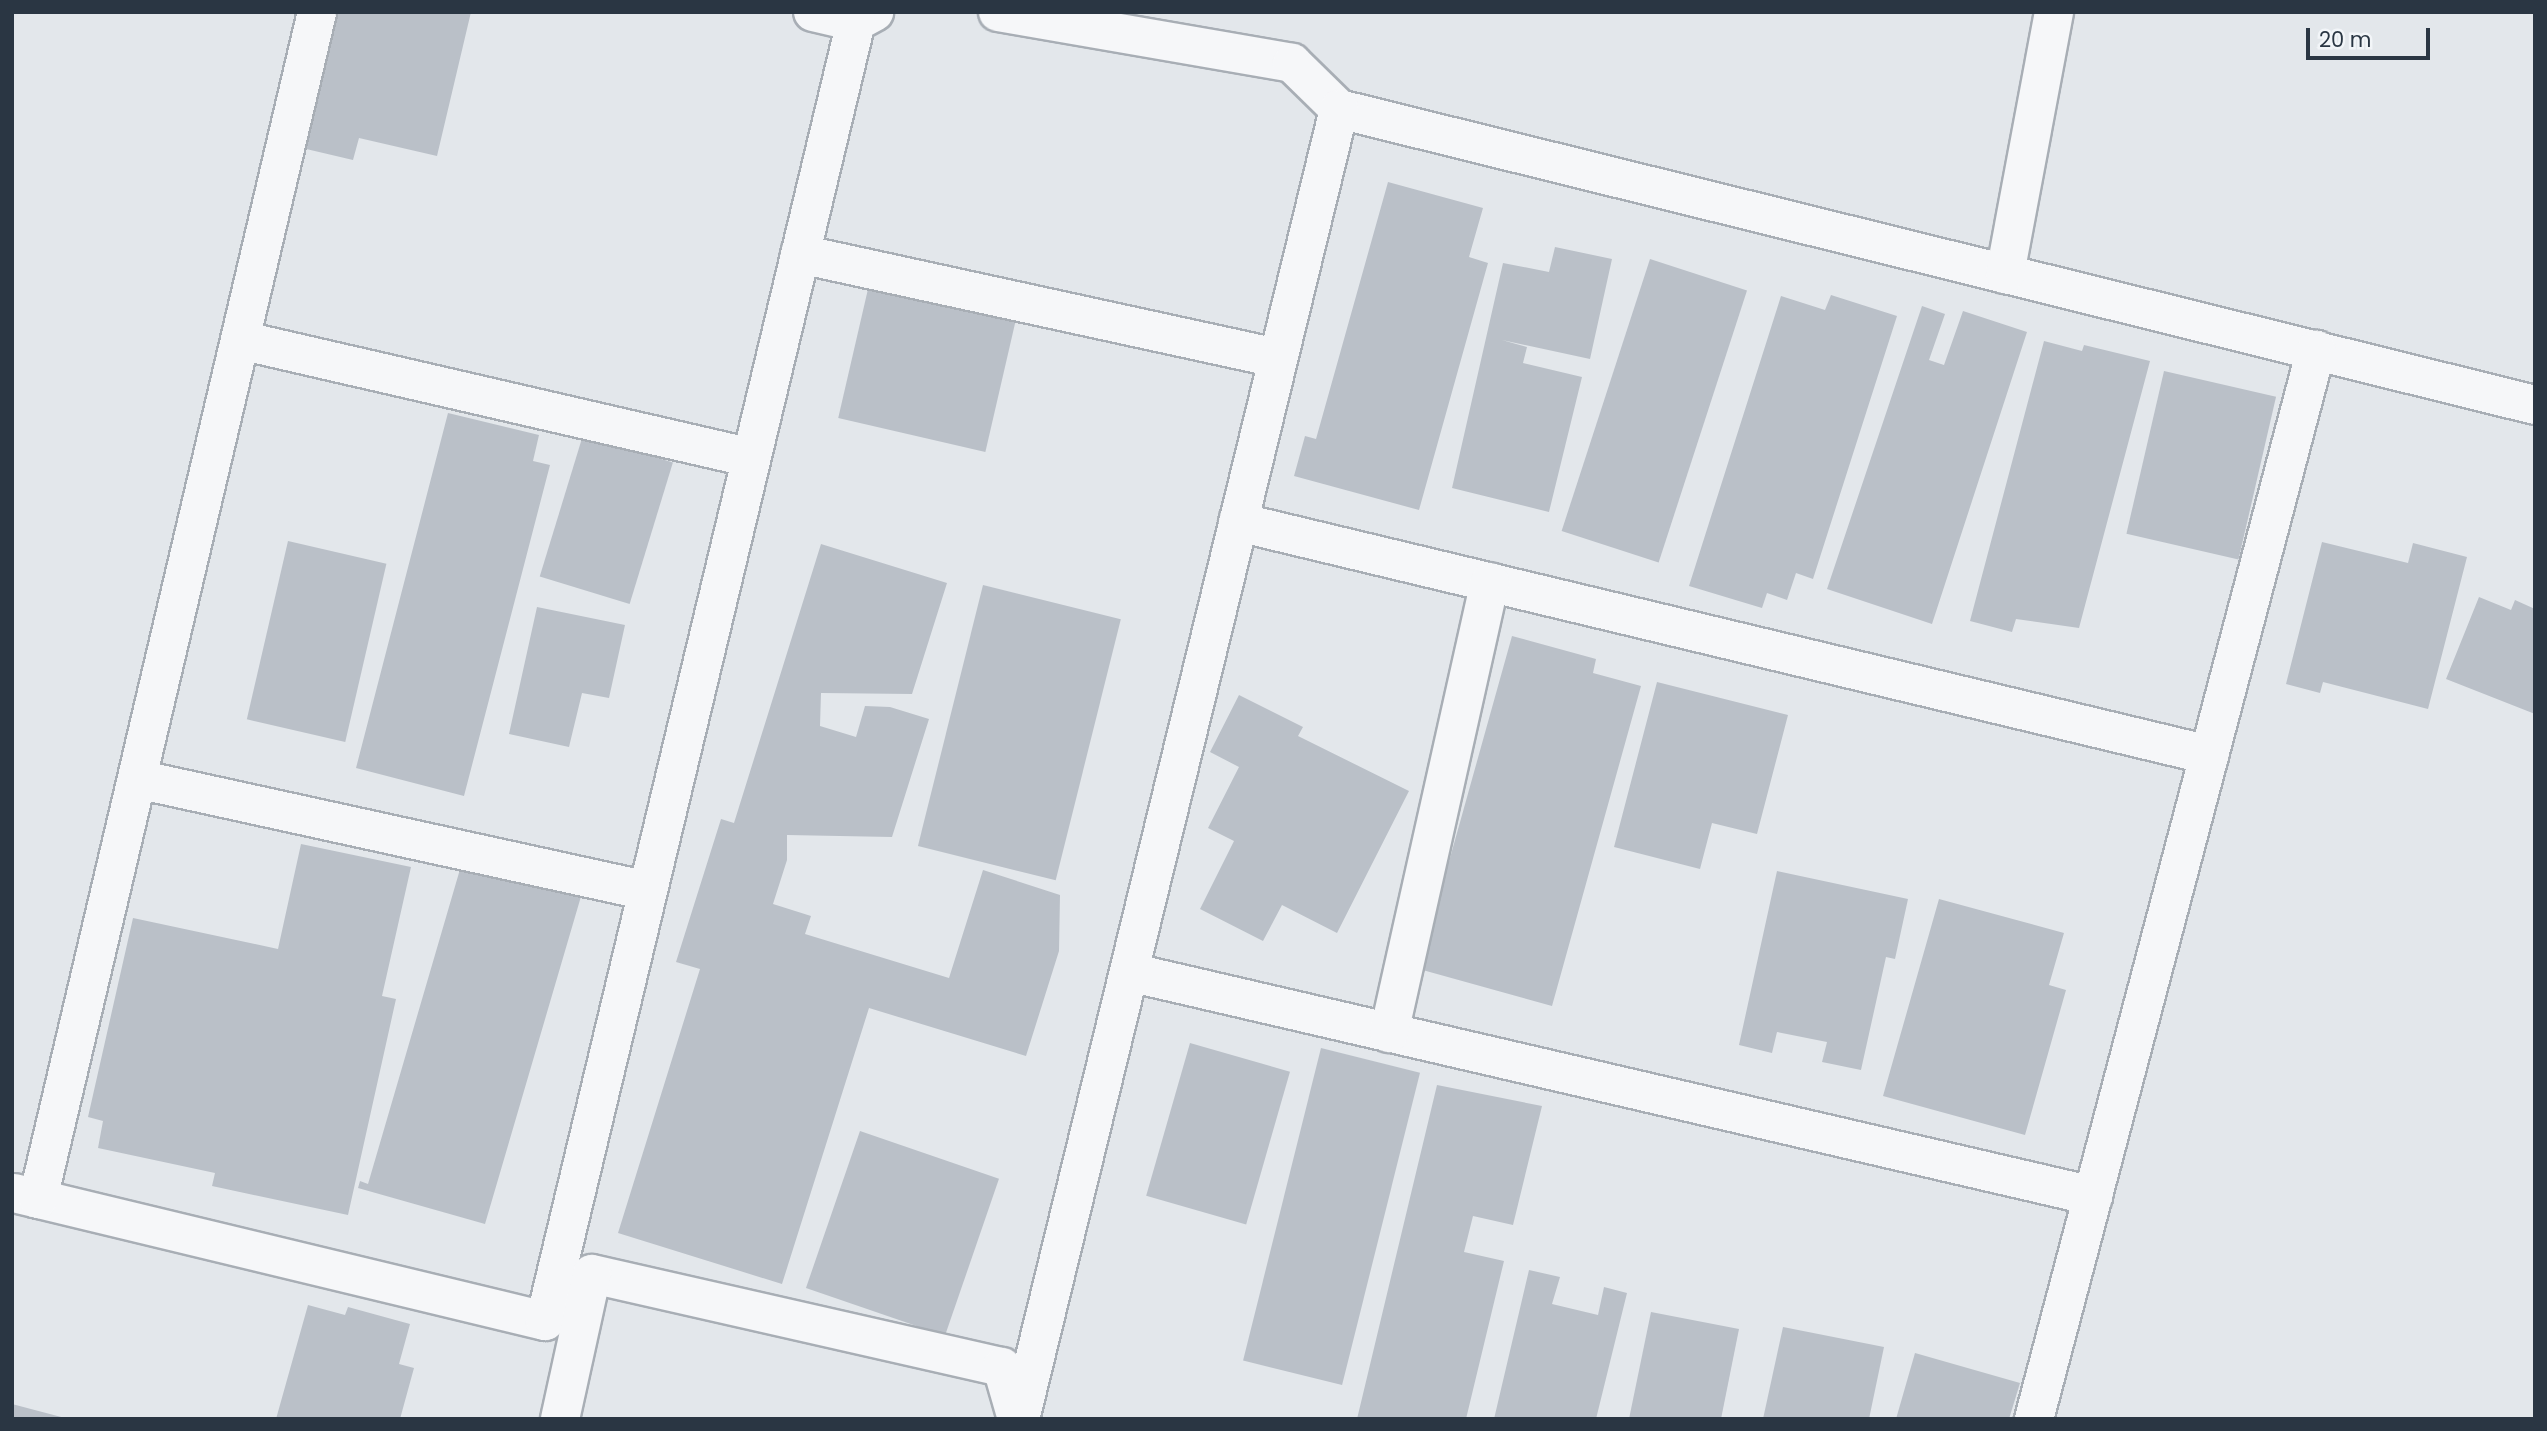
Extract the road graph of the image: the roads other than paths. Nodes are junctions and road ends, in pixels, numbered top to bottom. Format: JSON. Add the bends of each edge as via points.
{"nodes":[{"id":1,"x":317,"y":12,"type":"edge"},
{"id":2,"x":813,"y":12,"type":"edge"},
{"id":3,"x":998,"y":12,"type":"edge"},
{"id":4,"x":2054,"y":12,"type":"edge"},
{"id":5,"x":865,"y":17,"type":"edge"},
{"id":6,"x":1107,"y":22,"type":"edge"},
{"id":7,"x":1339,"y":109,"type":"junction"},
{"id":8,"x":800,"y":254,"type":"junction"},
{"id":9,"x":2005,"y":274,"type":"junction"},
{"id":10,"x":240,"y":340,"type":"junction"},
{"id":11,"x":2316,"y":351,"type":"junction"},
{"id":12,"x":1278,"y":358,"type":"junction"},
{"id":13,"x":2535,"y":405,"type":"edge"},
{"id":14,"x":752,"y":458,"type":"junction"},
{"id":15,"x":1238,"y":522,"type":"junction"},
{"id":16,"x":1490,"y":582,"type":"junction"},
{"id":17,"x":2209,"y":755,"type":"junction"},
{"id":18,"x":137,"y":779,"type":"junction"},
{"id":19,"x":648,"y":891,"type":"junction"},
{"id":20,"x":1129,"y":972,"type":"junction"},
{"id":21,"x":1389,"y":1033,"type":"junction"},
{"id":22,"x":25,"y":1196,"type":"edge"},
{"id":23,"x":2092,"y":1196,"type":"junction"},
{"id":24,"x":592,"y":1274,"type":"junction"},
{"id":25,"x":545,"y":1321,"type":"junction"},
{"id":26,"x":1002,"y":1367,"type":"junction"},
{"id":27,"x":560,"y":1419,"type":"edge"},
{"id":28,"x":989,"y":1419,"type":"edge"},
{"id":29,"x":1018,"y":1419,"type":"edge"},
{"id":30,"x":2034,"y":1419,"type":"edge"}],
"edges":[{"from":1,"to":10,"type":"street"},
{"from":2,"to":5,"type":"street"},
{"from":3,"to":6,"type":"street"},
{"from":4,"to":9,"type":"street"},
{"from":5,"to":8,"type":"street"},
{"from":6,"to":7,"type":"street","via":[[1292,63]]},
{"from":7,"to":9,"type":"street"},
{"from":7,"to":12,"type":"street"},
{"from":8,"to":12,"type":"street"},
{"from":8,"to":14,"type":"street"},
{"from":9,"to":11,"type":"street"},
{"from":10,"to":14,"type":"street"},
{"from":10,"to":18,"type":"street"},
{"from":11,"to":13,"type":"street"},
{"from":11,"to":17,"type":"street"},
{"from":12,"to":15,"type":"street"},
{"from":14,"to":19,"type":"street"},
{"from":15,"to":16,"type":"street"},
{"from":15,"to":20,"type":"street"},
{"from":16,"to":17,"type":"street"},
{"from":16,"to":21,"type":"street"},
{"from":17,"to":23,"type":"street"},
{"from":18,"to":19,"type":"street"},
{"from":18,"to":22,"type":"street"},
{"from":19,"to":25,"type":"street"},
{"from":20,"to":21,"type":"street"},
{"from":20,"to":29,"type":"street"},
{"from":21,"to":23,"type":"street"},
{"from":22,"to":25,"type":"street"},
{"from":23,"to":30,"type":"street"},
{"from":24,"to":25,"type":"street"},
{"from":24,"to":26,"type":"street"},
{"from":24,"to":27,"type":"street"},
{"from":26,"to":28,"type":"street"},
{"from":26,"to":29,"type":"street"}]}
